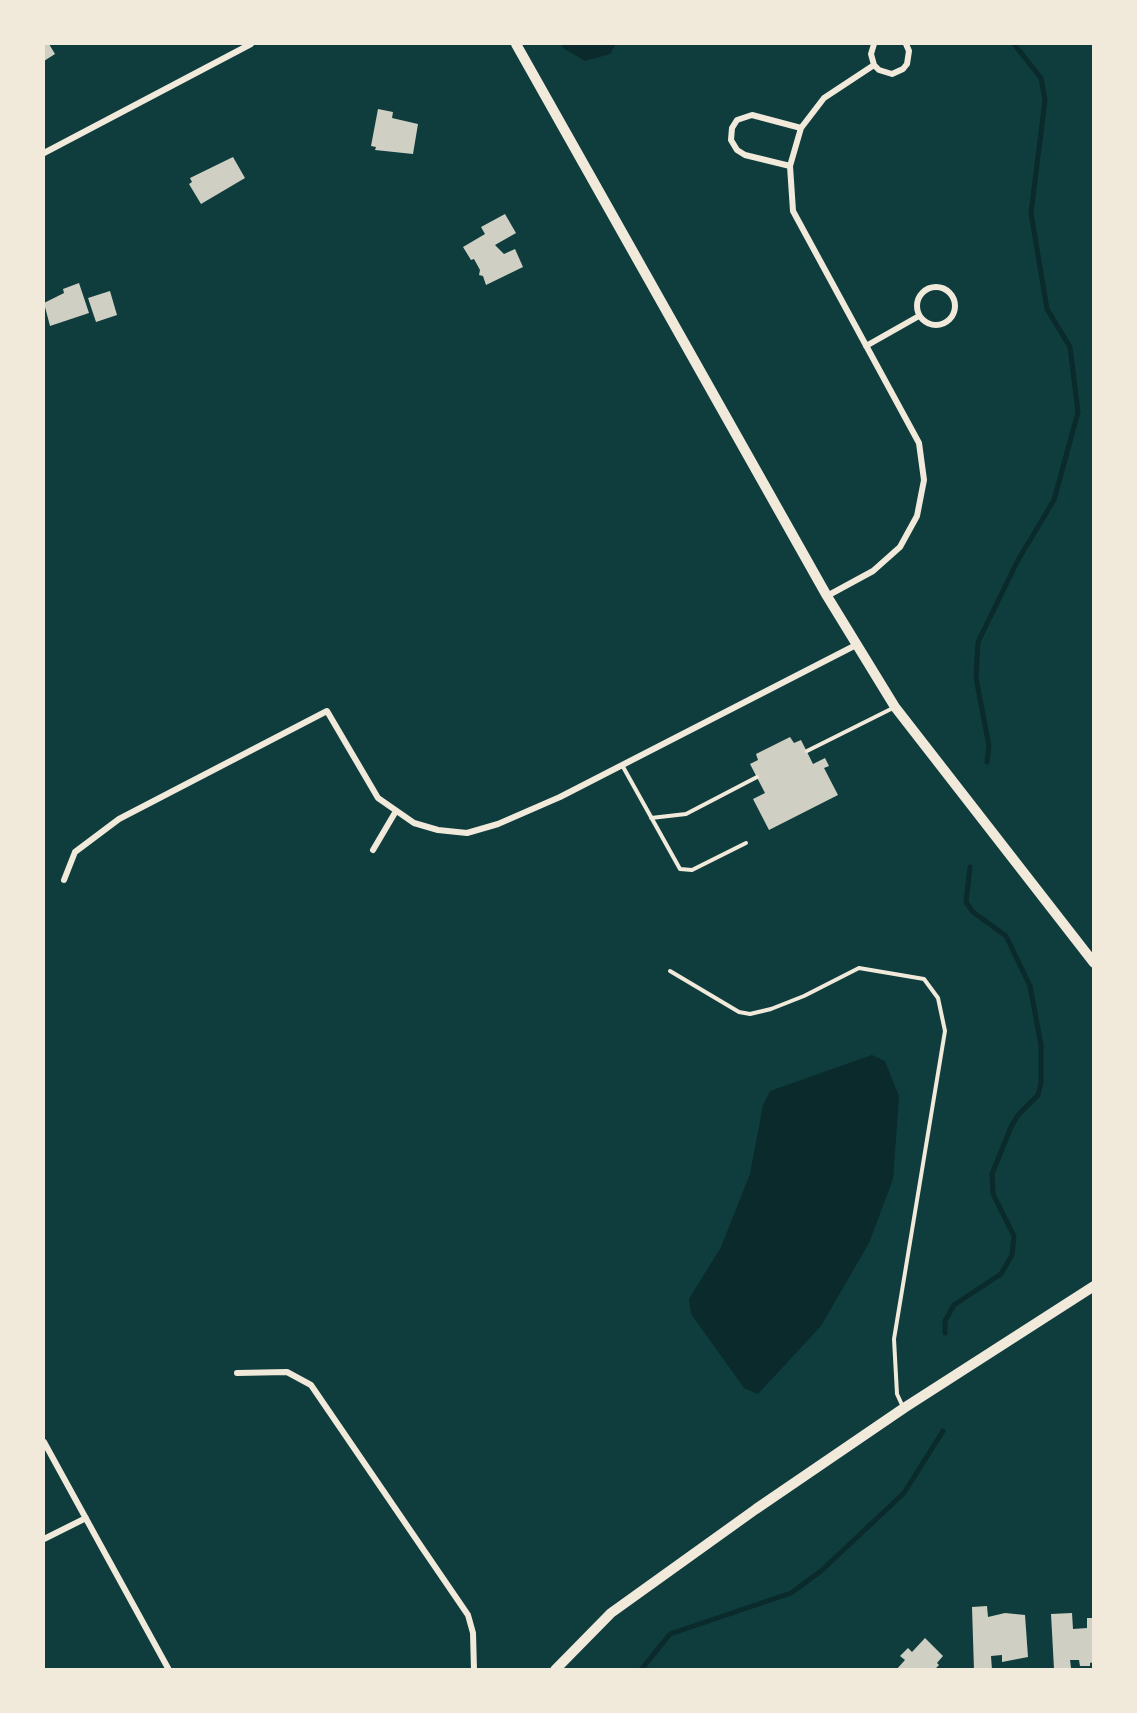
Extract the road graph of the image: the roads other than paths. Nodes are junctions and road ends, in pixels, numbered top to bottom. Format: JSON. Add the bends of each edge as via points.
{"nodes":[{"id":1,"x":251,"y":44,"type":"edge"},
{"id":2,"x":516,"y":44,"type":"edge"},
{"id":3,"x":874,"y":44,"type":"edge"},
{"id":4,"x":906,"y":44,"type":"edge"},
{"id":5,"x":874,"y":65,"type":"junction"},
{"id":6,"x":801,"y":128,"type":"junction"},
{"id":7,"x":44,"y":153,"type":"edge"},
{"id":8,"x":790,"y":166,"type":"junction"},
{"id":9,"x":919,"y":316,"type":"junction"},
{"id":10,"x":866,"y":346,"type":"junction"},
{"id":11,"x":827,"y":596,"type":"junction"},
{"id":12,"x":856,"y":645,"type":"junction"},
{"id":13,"x":895,"y":707,"type":"junction"},
{"id":14,"x":807,"y":751,"type":"dead end"},
{"id":15,"x":622,"y":765,"type":"junction"},
{"id":16,"x":757,"y":777,"type":"dead end"},
{"id":17,"x":396,"y":811,"type":"junction"},
{"id":18,"x":651,"y":818,"type":"junction"},
{"id":19,"x":746,"y":843,"type":"dead end"},
{"id":20,"x":373,"y":850,"type":"dead end"},
{"id":21,"x":64,"y":879,"type":"dead end"},
{"id":22,"x":1094,"y":963,"type":"edge"},
{"id":23,"x":670,"y":970,"type":"dead end"},
{"id":24,"x":1094,"y":1286,"type":"edge"},
{"id":25,"x":237,"y":1373,"type":"dead end"},
{"id":26,"x":904,"y":1408,"type":"junction"},
{"id":27,"x":44,"y":1442,"type":"edge"},
{"id":28,"x":86,"y":1518,"type":"junction"},
{"id":29,"x":44,"y":1539,"type":"edge"},
{"id":30,"x":169,"y":1670,"type":"edge"},
{"id":31,"x":474,"y":1670,"type":"edge"},
{"id":32,"x":555,"y":1670,"type":"edge"}],
"edges":[{"from":1,"to":7,"type":"street"},
{"from":2,"to":11,"type":"main road"},
{"from":3,"to":5,"type":"street"},
{"from":4,"to":5,"type":"street","via":[[909,57],[903,69],[885,73]]},
{"from":5,"to":6,"type":"street","via":[[824,98]]},
{"from":6,"to":8,"type":"street"},
{"from":6,"to":8,"type":"street","via":[[752,115],[737,120],[732,128],[731,140],[737,150]]},
{"from":8,"to":10,"type":"street","via":[[793,211]]},
{"from":9,"to":9,"type":"street","via":[[931,325],[944,324],[953,315],[955,302],[949,291],[937,286],[925,290],[918,299]]},
{"from":9,"to":10,"type":"street"},
{"from":10,"to":11,"type":"street","via":[[919,443],[924,480],[917,516],[900,547],[873,571]]},
{"from":11,"to":12,"type":"main road"},
{"from":12,"to":13,"type":"main road"},
{"from":12,"to":15,"type":"street"},
{"from":13,"to":14,"type":"lane"},
{"from":13,"to":22,"type":"main road"},
{"from":15,"to":17,"type":"street","via":[[560,797],[467,833],[414,823]]},
{"from":15,"to":18,"type":"lane"},
{"from":16,"to":18,"type":"lane","via":[[686,813]]},
{"from":17,"to":20,"type":"street"},
{"from":17,"to":21,"type":"street","via":[[368,785],[327,711],[119,819],[75,852]]},
{"from":18,"to":19,"type":"lane","via":[[680,869],[692,870]]},
{"from":23,"to":26,"type":"lane","via":[[739,1012],[750,1014],[804,996],[859,968],[924,979],[938,998],[945,1031],[894,1339],[897,1394]]},
{"from":24,"to":26,"type":"main road"},
{"from":25,"to":31,"type":"street","via":[[287,1372],[311,1386],[468,1615],[473,1633]]},
{"from":26,"to":32,"type":"main road","via":[[611,1613]]},
{"from":27,"to":28,"type":"street"},
{"from":28,"to":29,"type":"street"},
{"from":28,"to":30,"type":"street"}]}
